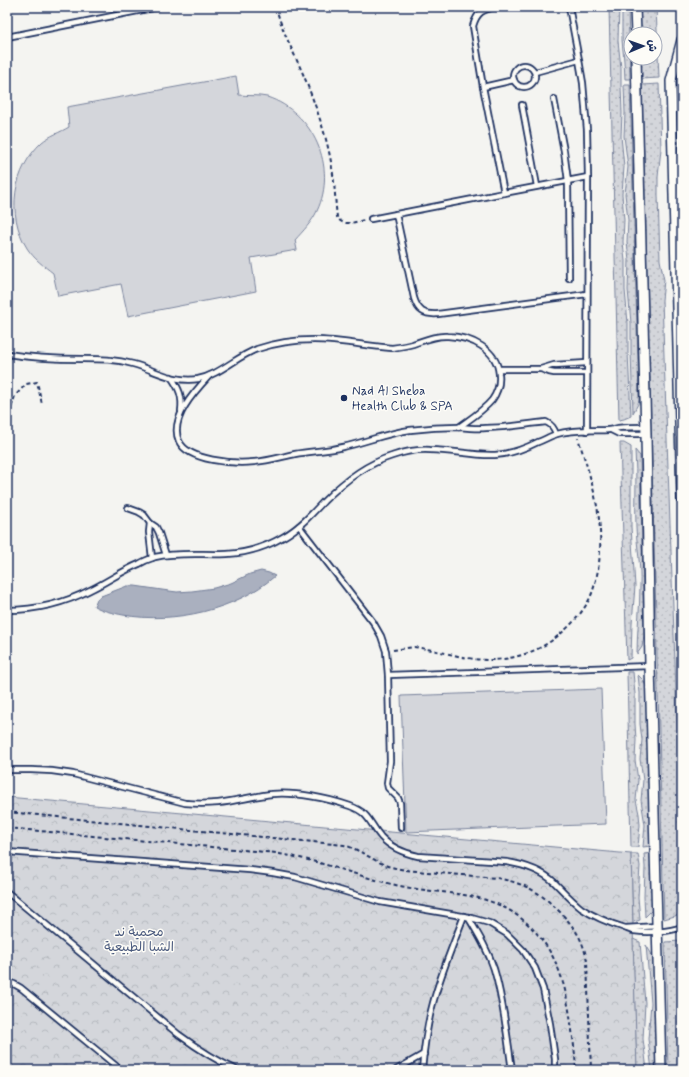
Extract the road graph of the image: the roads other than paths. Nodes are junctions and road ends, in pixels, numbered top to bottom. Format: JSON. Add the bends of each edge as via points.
{"nodes":[{"id":1,"x":158,"y":7,"type":"edge"},
{"id":2,"x":497,"y":7,"type":"edge"},
{"id":3,"x":568,"y":7,"type":"edge"},
{"id":4,"x":635,"y":7,"type":"edge"},
{"id":5,"x":636,"y":26,"type":"edge"},
{"id":6,"x":7,"y":36,"type":"edge"},
{"id":7,"x":682,"y":40,"type":"edge"},
{"id":8,"x":580,"y":60,"type":"junction"},
{"id":9,"x":636,"y":66,"type":"edge"},
{"id":10,"x":535,"y":72,"type":"junction"},
{"id":11,"x":514,"y":80,"type":"junction"},
{"id":12,"x":483,"y":87,"type":"junction"},
{"id":13,"x":554,"y":99,"type":"dead end"},
{"id":14,"x":522,"y":105,"type":"dead end"},
{"id":15,"x":588,"y":177,"type":"junction"},
{"id":16,"x":568,"y":181,"type":"junction"},
{"id":17,"x":537,"y":186,"type":"junction"},
{"id":18,"x":504,"y":193,"type":"junction"},
{"id":19,"x":396,"y":214,"type":"junction"},
{"id":20,"x":371,"y":219,"type":"road end"},
{"id":21,"x":569,"y":278,"type":"dead end"},
{"id":22,"x":587,"y":294,"type":"junction"},
{"id":23,"x":7,"y":354,"type":"edge"},
{"id":24,"x":587,"y":363,"type":"junction"},
{"id":25,"x":499,"y":369,"type":"junction"},
{"id":26,"x":541,"y":369,"type":"junction"},
{"id":27,"x":587,"y":373,"type":"junction"},
{"id":28,"x":210,"y":375,"type":"junction"},
{"id":29,"x":171,"y":378,"type":"junction"},
{"id":30,"x":181,"y":412,"type":"junction"},
{"id":31,"x":459,"y":427,"type":"junction"},
{"id":32,"x":646,"y":430,"type":"junction"},
{"id":33,"x":587,"y":431,"type":"junction"},
{"id":34,"x":556,"y":434,"type":"junction"},
{"id":35,"x":682,"y":465,"type":"edge"},
{"id":36,"x":682,"y":499,"type":"edge"},
{"id":37,"x":128,"y":508,"type":"dead end"},
{"id":38,"x":150,"y":523,"type":"junction"},
{"id":39,"x":299,"y":526,"type":"junction"},
{"id":40,"x":166,"y":555,"type":"junction"},
{"id":41,"x":152,"y":558,"type":"junction"},
{"id":42,"x":7,"y":610,"type":"edge"},
{"id":43,"x":650,"y":666,"type":"junction"},
{"id":44,"x":388,"y":675,"type":"junction"},
{"id":45,"x":7,"y":770,"type":"edge"},
{"id":46,"x":401,"y":828,"type":"dead end"},
{"id":47,"x":7,"y":852,"type":"edge"},
{"id":48,"x":7,"y":892,"type":"edge"},
{"id":49,"x":466,"y":916,"type":"junction"},
{"id":50,"x":682,"y":927,"type":"edge"},
{"id":51,"x":658,"y":929,"type":"junction"},
{"id":52,"x":7,"y":982,"type":"edge"},
{"id":53,"x":424,"y":1054,"type":"junction"},
{"id":54,"x":121,"y":1070,"type":"edge"},
{"id":55,"x":237,"y":1070,"type":"edge"},
{"id":56,"x":396,"y":1070,"type":"edge"},
{"id":57,"x":422,"y":1070,"type":"edge"},
{"id":58,"x":512,"y":1070,"type":"edge"},
{"id":59,"x":555,"y":1070,"type":"edge"},
{"id":60,"x":662,"y":1070,"type":"edge"}],
"edges":[{"from":1,"to":6,"type":"lane"},
{"from":2,"to":12,"type":"lane","via":[[478,14],[473,26]]},
{"from":3,"to":8,"type":"lane"},
{"from":4,"to":5,"type":"street"},
{"from":7,"to":35,"type":"street","via":[[671,81]]},
{"from":8,"to":10,"type":"lane"},
{"from":8,"to":15,"type":"lane","via":[[586,106]]},
{"from":9,"to":32,"type":"street"},
{"from":10,"to":11,"type":"lane","via":[[527,65],[523,65],[515,70]]},
{"from":10,"to":11,"type":"lane","via":[[534,82],[526,88],[520,87]]},
{"from":11,"to":12,"type":"lane"},
{"from":12,"to":18,"type":"lane"},
{"from":13,"to":16,"type":"lane"},
{"from":14,"to":17,"type":"lane"},
{"from":15,"to":16,"type":"lane"},
{"from":15,"to":22,"type":"lane"},
{"from":16,"to":17,"type":"lane"},
{"from":16,"to":21,"type":"lane"},
{"from":17,"to":18,"type":"lane"},
{"from":18,"to":19,"type":"lane"},
{"from":19,"to":20,"type":"lane"},
{"from":19,"to":22,"type":"lane","via":[[414,298],[425,313],[438,314]]},
{"from":22,"to":24,"type":"lane"},
{"from":23,"to":29,"type":"lane","via":[[117,360]]},
{"from":24,"to":26,"type":"lane"},
{"from":24,"to":27,"type":"lane"},
{"from":25,"to":26,"type":"lane"},
{"from":25,"to":28,"type":"lane","via":[[495,359],[479,344],[469,339],[446,336],[392,348],[314,340],[285,342],[242,356]]},
{"from":25,"to":31,"type":"lane","via":[[500,380],[492,399]]},
{"from":26,"to":27,"type":"lane","via":[[554,373]]},
{"from":27,"to":33,"type":"lane"},
{"from":28,"to":29,"type":"lane","via":[[198,379]]},
{"from":28,"to":30,"type":"lane"},
{"from":29,"to":30,"type":"lane","via":[[181,394]]},
{"from":30,"to":31,"type":"lane","via":[[176,428],[180,443],[185,449],[206,458],[238,463],[344,447],[409,430]]},
{"from":31,"to":34,"type":"lane","via":[[496,428],[546,422],[554,428]]},
{"from":32,"to":33,"type":"lane","via":[[619,428]]},
{"from":32,"to":43,"type":"street"},
{"from":33,"to":34,"type":"lane"},
{"from":34,"to":39,"type":"lane","via":[[525,448],[496,455],[430,450],[410,451],[392,456],[356,474]]},
{"from":35,"to":36,"type":"street"},
{"from":37,"to":38,"type":"lane","via":[[144,515]]},
{"from":38,"to":40,"type":"lane","via":[[158,530]]},
{"from":38,"to":41,"type":"lane"},
{"from":39,"to":40,"type":"lane","via":[[266,546],[248,551],[229,554]]},
{"from":39,"to":44,"type":"lane","via":[[373,622],[386,651]]},
{"from":40,"to":41,"type":"lane"},
{"from":41,"to":42,"type":"lane","via":[[66,600],[41,607]]},
{"from":43,"to":44,"type":"lane"},
{"from":43,"to":51,"type":"street"},
{"from":44,"to":46,"type":"lane","via":[[390,761],[387,783],[400,803]]},
{"from":45,"to":51,"type":"lane","via":[[73,774],[185,803],[219,803],[274,794],[297,794],[340,803],[365,814],[382,838],[408,854],[520,864],[543,874],[581,908],[603,920],[625,928]]},
{"from":47,"to":49,"type":"lane","via":[[273,873],[380,902]]},
{"from":48,"to":55,"type":"lane","via":[[178,1034],[200,1050]]},
{"from":49,"to":53,"type":"lane","via":[[440,978],[427,1028]]},
{"from":49,"to":58,"type":"lane","via":[[480,936],[494,968]]},
{"from":49,"to":59,"type":"lane","via":[[489,923],[508,934],[535,968],[543,989],[550,1024]]},
{"from":50,"to":51,"type":"lane"},
{"from":51,"to":60,"type":"street"},
{"from":52,"to":54,"type":"lane","via":[[21,988]]},
{"from":53,"to":56,"type":"lane"},
{"from":53,"to":57,"type":"lane"}]}
